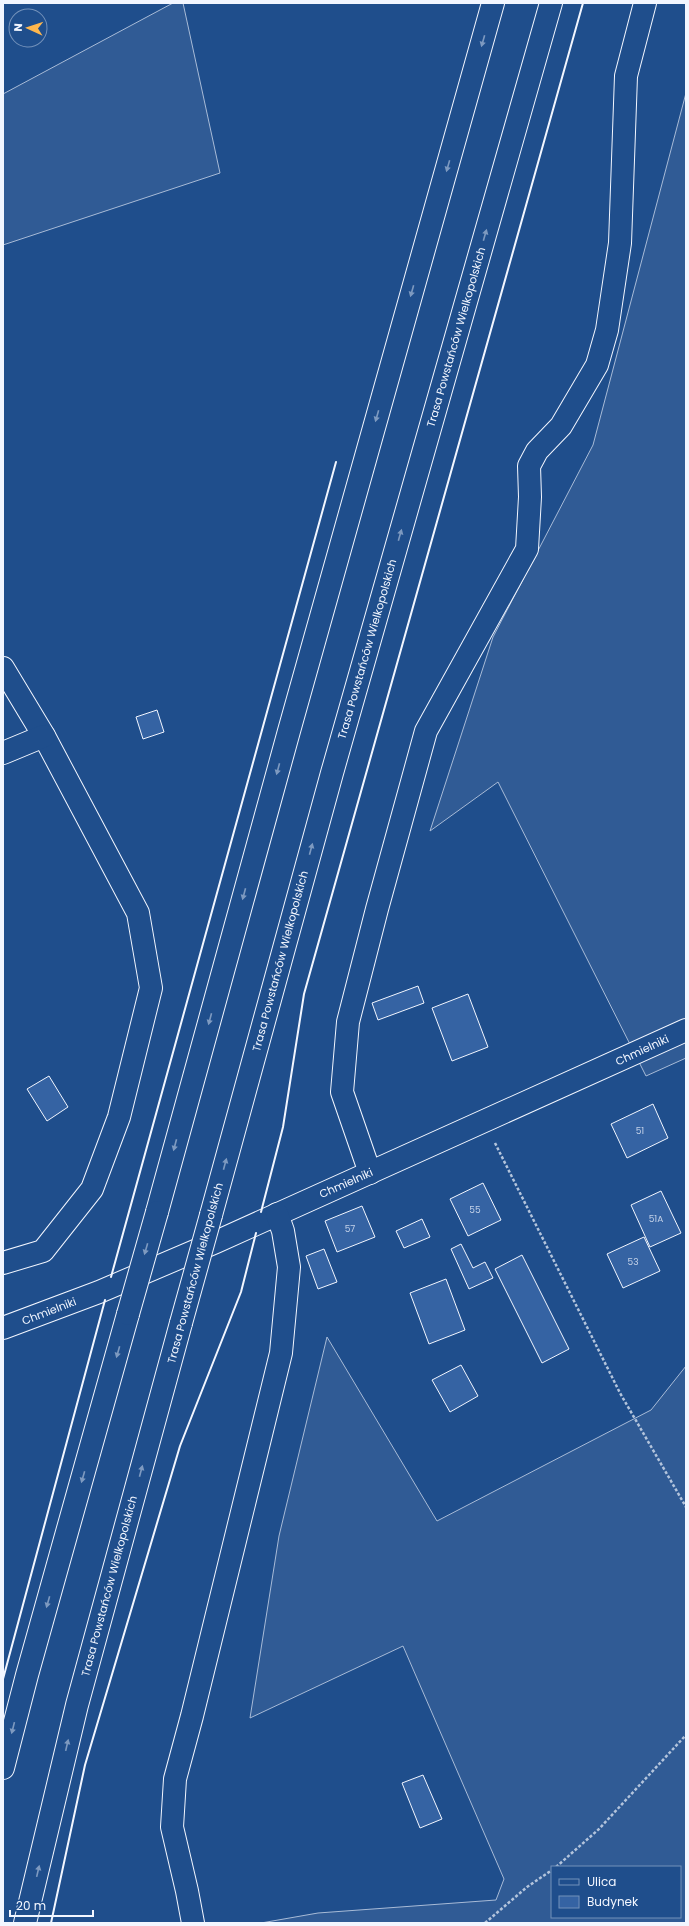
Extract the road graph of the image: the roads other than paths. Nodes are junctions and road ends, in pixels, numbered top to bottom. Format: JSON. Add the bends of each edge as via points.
{"nodes":[{"id":1,"x":494,"y":3,"type":"edge"},
{"id":2,"x":551,"y":3,"type":"edge"},
{"id":3,"x":645,"y":3,"type":"edge"},
{"id":4,"x":3,"y":668,"type":"edge"},
{"id":5,"x":44,"y":736,"type":"junction"},
{"id":6,"x":3,"y":753,"type":"edge"},
{"id":7,"x":686,"y":1030,"type":"edge"},
{"id":8,"x":370,"y":1173,"type":"junction"},
{"id":9,"x":277,"y":1214,"type":"junction"},
{"id":10,"x":3,"y":1263,"type":"edge"},
{"id":11,"x":3,"y":1328,"type":"edge"},
{"id":12,"x":3,"y":1768,"type":"edge"},
{"id":13,"x":25,"y":1923,"type":"edge"},
{"id":14,"x":193,"y":1923,"type":"edge"}],
"edges":[{"from":1,"to":12,"type":"main road","one_way":true,"bridge":true,"via":[[289,731]]},
{"from":13,"to":2,"type":"main road","name":"Trasa Powstańców Wielkopolskich","one_way":true,"bridge":true,"via":[[77,1705],[181,1323],[332,773]]},
{"from":3,"to":8,"type":"main road","via":[[626,76],[620,243],[607,330],[597,365],[561,426],[537,451],[529,466],[527,549],[426,731],[348,1022],[342,1092]]},
{"from":4,"to":5,"type":"main road"},
{"from":5,"to":6,"type":"main road"},
{"from":5,"to":10,"type":"main road","via":[[138,913],[151,988],[119,1117],[92,1189],[43,1251]]},
{"from":7,"to":8,"type":"main road","name":"Chmielniki"},
{"from":8,"to":9,"type":"main road","name":"Chmielniki"},
{"from":9,"to":11,"type":"main road","name":"Chmielniki","via":[[99,1292]]},
{"from":9,"to":14,"type":"main road","via":[[283,1231],[289,1267],[281,1353],[175,1779],[172,1827]]}]}
